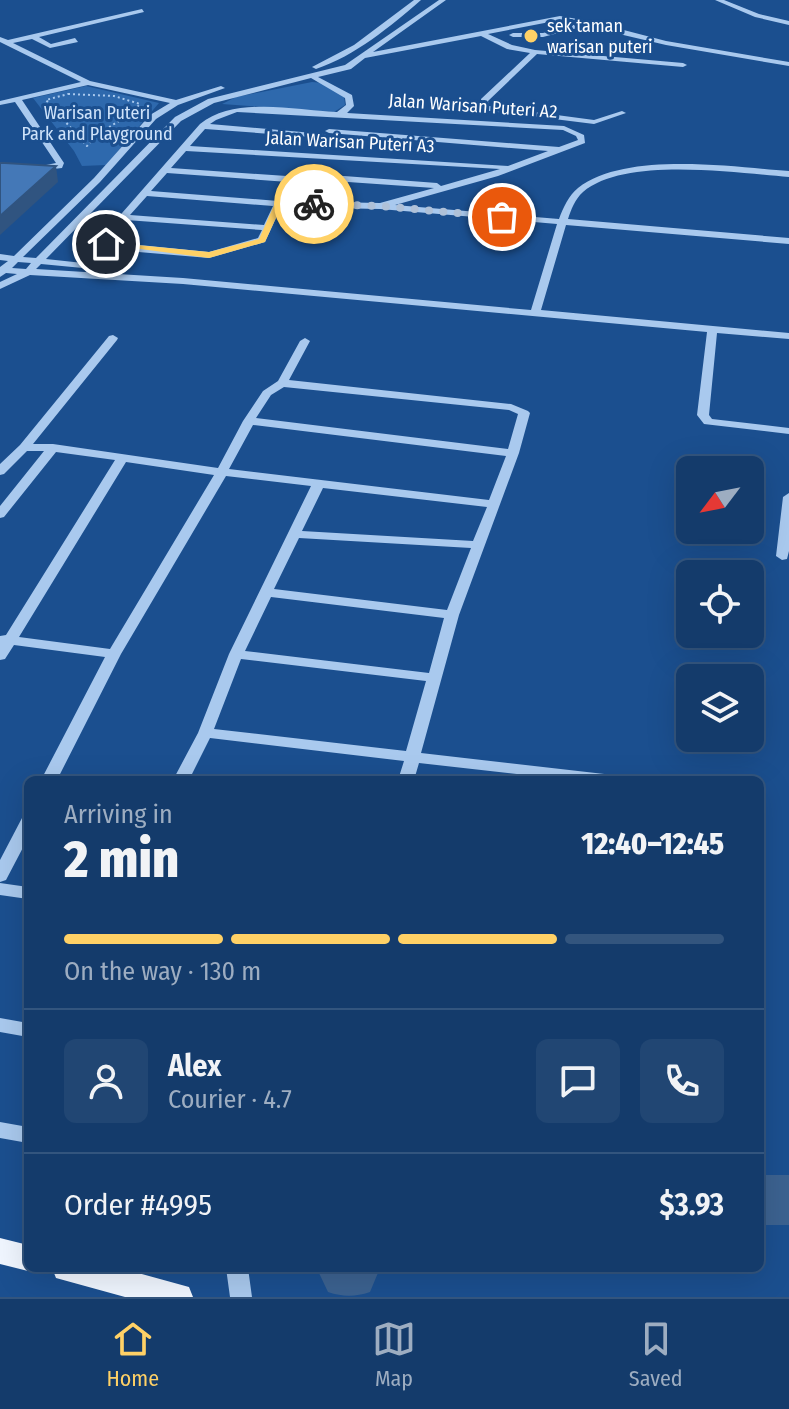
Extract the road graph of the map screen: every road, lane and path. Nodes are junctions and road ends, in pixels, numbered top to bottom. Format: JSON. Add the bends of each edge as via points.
{"nodes":[{"id":1,"x":418,"y":0,"type":"edge"},
{"id":2,"x":443,"y":0,"type":"edge"},
{"id":3,"x":718,"y":0,"type":"edge"},
{"id":4,"x":142,"y":11,"type":"dead end"},
{"id":5,"x":578,"y":20,"type":"junction"},
{"id":6,"x":589,"y":23,"type":"junction"},
{"id":7,"x":789,"y":23,"type":"edge"},
{"id":8,"x":484,"y":35,"type":"junction"},
{"id":9,"x":513,"y":35,"type":"junction"},
{"id":10,"x":32,"y":36,"type":"junction"},
{"id":11,"x":496,"y":38,"type":"junction"},
{"id":12,"x":4,"y":40,"type":"edge"},
{"id":13,"x":75,"y":40,"type":"dead end"},
{"id":14,"x":379,"y":45,"type":"junction"},
{"id":15,"x":535,"y":52,"type":"junction"},
{"id":16,"x":398,"y":54,"type":"junction"},
{"id":17,"x":367,"y":55,"type":"junction"},
{"id":18,"x":342,"y":57,"type":"junction"},
{"id":19,"x":358,"y":60,"type":"junction"},
{"id":20,"x":789,"y":64,"type":"edge"},
{"id":21,"x":683,"y":65,"type":"dead end"},
{"id":22,"x":348,"y":67,"type":"junction"},
{"id":23,"x":302,"y":72,"type":"junction"},
{"id":24,"x":313,"y":77,"type":"junction"},
{"id":25,"x":88,"y":83,"type":"junction"},
{"id":26,"x":18,"y":100,"type":"junction"},
{"id":27,"x":177,"y":102,"type":"junction"},
{"id":28,"x":0,"y":103,"type":"edge"},
{"id":29,"x":195,"y":108,"type":"junction"},
{"id":30,"x":622,"y":113,"type":"dead end"},
{"id":31,"x":340,"y":114,"type":"junction"},
{"id":32,"x":203,"y":126,"type":"junction"},
{"id":33,"x":87,"y":146,"type":"joint"},
{"id":34,"x":185,"y":148,"type":"junction"},
{"id":35,"x":565,"y":150,"type":"junction"},
{"id":36,"x":513,"y":168,"type":"junction"},
{"id":37,"x":31,"y":170,"type":"edge"},
{"id":38,"x":165,"y":170,"type":"junction"},
{"id":39,"x":789,"y":174,"type":"edge"},
{"id":40,"x":450,"y":187,"type":"junction"},
{"id":41,"x":143,"y":193,"type":"junction"},
{"id":42,"x":278,"y":204,"type":"junction"},
{"id":43,"x":380,"y":206,"type":"junction"},
{"id":44,"x":123,"y":217,"type":"junction"},
{"id":45,"x":562,"y":223,"type":"junction"},
{"id":46,"x":268,"y":228,"type":"junction"},
{"id":47,"x":789,"y":241,"type":"edge"},
{"id":48,"x":0,"y":257,"type":"edge"},
{"id":49,"x":14,"y":258,"type":"junction"},
{"id":50,"x":38,"y":260,"type":"junction"},
{"id":51,"x":1,"y":271,"type":"edge"},
{"id":52,"x":28,"y":272,"type":"junction"},
{"id":53,"x":183,"y":281,"type":"junction"},
{"id":54,"x":0,"y":286,"type":"edge"},
{"id":55,"x":536,"y":311,"type":"junction"},
{"id":56,"x":712,"y":329,"type":"junction"},
{"id":57,"x":789,"y":336,"type":"edge"},
{"id":58,"x":113,"y":338,"type":"dead end"},
{"id":59,"x":305,"y":341,"type":"dead end"},
{"id":60,"x":282,"y":383,"type":"junction"},
{"id":61,"x":249,"y":421,"type":"junction"},
{"id":62,"x":789,"y":431,"type":"edge"},
{"id":63,"x":24,"y":447,"type":"junction"},
{"id":64,"x":53,"y":448,"type":"junction"},
{"id":65,"x":513,"y":453,"type":"junction"},
{"id":66,"x":122,"y":458,"type":"junction"},
{"id":67,"x":0,"y":471,"type":"edge"},
{"id":68,"x":222,"y":472,"type":"junction"},
{"id":69,"x":319,"y":483,"type":"junction"},
{"id":70,"x":789,"y":497,"type":"edge"},
{"id":71,"x":494,"y":504,"type":"junction"},
{"id":72,"x":0,"y":514,"type":"edge"},
{"id":73,"x":293,"y":534,"type":"junction"},
{"id":74,"x":477,"y":545,"type":"junction"},
{"id":75,"x":782,"y":556,"type":"dead end"},
{"id":76,"x":266,"y":592,"type":"junction"},
{"id":77,"x":452,"y":615,"type":"junction"},
{"id":78,"x":5,"y":640,"type":"edge"},
{"id":79,"x":114,"y":654,"type":"junction"},
{"id":80,"x":236,"y":654,"type":"junction"},
{"id":81,"x":0,"y":656,"type":"edge"},
{"id":82,"x":436,"y":678,"type":"junction"},
{"id":83,"x":205,"y":733,"type":"junction"},
{"id":84,"x":411,"y":758,"type":"junction"},
{"id":85,"x":51,"y":776,"type":"edge"},
{"id":86,"x":183,"y":776,"type":"edge"},
{"id":87,"x":407,"y":776,"type":"edge"},
{"id":88,"x":576,"y":776,"type":"edge"},
{"id":89,"x":24,"y":830,"type":"edge"},
{"id":90,"x":0,"y":876,"type":"edge"},
{"id":91,"x":0,"y":889,"type":"edge"},
{"id":92,"x":24,"y":892,"type":"edge"},
{"id":93,"x":0,"y":1025,"type":"edge"},
{"id":94,"x":24,"y":1029,"type":"edge"},
{"id":95,"x":0,"y":1130,"type":"edge"},
{"id":96,"x":24,"y":1134,"type":"edge"},
{"id":97,"x":0,"y":1251,"type":"edge"},
{"id":98,"x":24,"y":1257,"type":"edge"},
{"id":99,"x":82,"y":1272,"type":"edge"},
{"id":100,"x":238,"y":1272,"type":"edge"},
{"id":101,"x":178,"y":1297,"type":"edge"},
{"id":102,"x":241,"y":1297,"type":"edge"}],
"edges":[{"from":1,"to":18,"type":"street"},
{"from":2,"to":14,"type":"street"},
{"from":3,"to":7,"type":"street"},
{"from":4,"to":10,"type":"street"},
{"from":5,"to":6,"type":"street"},
{"from":5,"to":8,"type":"street","via":[[555,19]]},
{"from":5,"to":9,"type":"street"},
{"from":6,"to":9,"type":"street","via":[[543,35]]},
{"from":6,"to":20,"type":"street","via":[[666,43]]},
{"from":8,"to":11,"type":"street"},
{"from":8,"to":16,"type":"street"},
{"from":9,"to":11,"type":"street"},
{"from":10,"to":12,"type":"street"},
{"from":10,"to":13,"type":"street","via":[[50,46]]},
{"from":11,"to":15,"type":"street"},
{"from":11,"to":16,"type":"street"},
{"from":12,"to":25,"type":"street"},
{"from":14,"to":16,"type":"street"},
{"from":14,"to":17,"type":"street"},
{"from":15,"to":21,"type":"street"},
{"from":15,"to":30,"type":"street","via":[[484,101],[485,108],[594,122]]},
{"from":16,"to":17,"type":"street"},
{"from":16,"to":19,"type":"street"},
{"from":16,"to":22,"type":"street"},
{"from":17,"to":18,"type":"street"},
{"from":17,"to":19,"type":"street"},
{"from":18,"to":23,"type":"street"},
{"from":19,"to":22,"type":"street"},
{"from":22,"to":24,"type":"street"},
{"from":23,"to":24,"type":"street"},
{"from":23,"to":27,"type":"street"},
{"from":24,"to":29,"type":"street","via":[[243,91]]},
{"from":24,"to":31,"type":"street","via":[[349,97],[350,106]]},
{"from":25,"to":26,"type":"street"},
{"from":25,"to":27,"type":"street"},
{"from":26,"to":28,"type":"street"},
{"from":26,"to":37,"type":"street","via":[[60,163]]},
{"from":27,"to":29,"type":"street"},
{"from":27,"to":49,"type":"street","via":[[153,117],[97,180]]},
{"from":29,"to":50,"type":"street"},
{"from":31,"to":32,"type":"street","name":"Jalan Warisan Puteri A2","via":[[236,110]]},
{"from":31,"to":35,"type":"street","name":"Jalan Warisan Puteri A2","via":[[564,128],[582,141]]},
{"from":32,"to":34,"type":"street"},
{"from":32,"to":35,"type":"street"},
{"from":33,"to":33,"type":"path","via":[[46,100],[89,94],[140,104],[127,118],[99,131]]},
{"from":34,"to":36,"type":"street","name":"Jalan Warisan Puteri A3"},
{"from":34,"to":38,"type":"street"},
{"from":35,"to":36,"type":"street"},
{"from":36,"to":40,"type":"street"},
{"from":38,"to":40,"type":"street"},
{"from":38,"to":41,"type":"street"},
{"from":39,"to":45,"type":"street","via":[[639,169],[578,192]]},
{"from":40,"to":43,"type":"street"},
{"from":41,"to":42,"type":"street"},
{"from":41,"to":44,"type":"street"},
{"from":42,"to":43,"type":"street"},
{"from":42,"to":46,"type":"street"},
{"from":43,"to":45,"type":"street"},
{"from":44,"to":46,"type":"street"},
{"from":44,"to":46,"type":"street","via":[[104,239],[106,244],[209,255],[262,240]]},
{"from":45,"to":47,"type":"street"},
{"from":45,"to":55,"type":"street"},
{"from":48,"to":49,"type":"street"},
{"from":49,"to":50,"type":"street"},
{"from":49,"to":51,"type":"street"},
{"from":50,"to":52,"type":"street"},
{"from":50,"to":53,"type":"street"},
{"from":51,"to":52,"type":"street"},
{"from":52,"to":53,"type":"street"},
{"from":52,"to":54,"type":"street"},
{"from":53,"to":55,"type":"street"},
{"from":55,"to":56,"type":"street"},
{"from":56,"to":57,"type":"street"},
{"from":56,"to":62,"type":"street","via":[[703,415],[708,422]]},
{"from":58,"to":63,"type":"street"},
{"from":59,"to":60,"type":"street"},
{"from":60,"to":61,"type":"street","via":[[267,393]]},
{"from":60,"to":65,"type":"street","via":[[519,409],[524,413]]},
{"from":61,"to":65,"type":"street"},
{"from":61,"to":68,"type":"street"},
{"from":63,"to":64,"type":"street"},
{"from":63,"to":67,"type":"street"},
{"from":64,"to":66,"type":"street"},
{"from":64,"to":72,"type":"street"},
{"from":65,"to":71,"type":"street"},
{"from":66,"to":68,"type":"street"},
{"from":66,"to":78,"type":"street"},
{"from":68,"to":69,"type":"street"},
{"from":68,"to":79,"type":"street"},
{"from":69,"to":71,"type":"street"},
{"from":69,"to":73,"type":"street"},
{"from":70,"to":75,"type":"street"},
{"from":71,"to":74,"type":"street"},
{"from":73,"to":74,"type":"street"},
{"from":73,"to":76,"type":"street"},
{"from":74,"to":77,"type":"street"},
{"from":76,"to":77,"type":"street"},
{"from":76,"to":80,"type":"street"},
{"from":77,"to":82,"type":"street"},
{"from":78,"to":79,"type":"street"},
{"from":78,"to":81,"type":"street"},
{"from":79,"to":85,"type":"street"},
{"from":80,"to":82,"type":"street"},
{"from":80,"to":83,"type":"street"},
{"from":82,"to":84,"type":"street"},
{"from":83,"to":84,"type":"street"},
{"from":83,"to":86,"type":"street"},
{"from":84,"to":87,"type":"street"},
{"from":84,"to":88,"type":"street"},
{"from":89,"to":90,"type":"street"},
{"from":91,"to":92,"type":"street"},
{"from":93,"to":94,"type":"street"},
{"from":95,"to":96,"type":"street"},
{"from":97,"to":98,"type":"main road"},
{"from":99,"to":101,"type":"main road"},
{"from":100,"to":102,"type":"street"}]}
